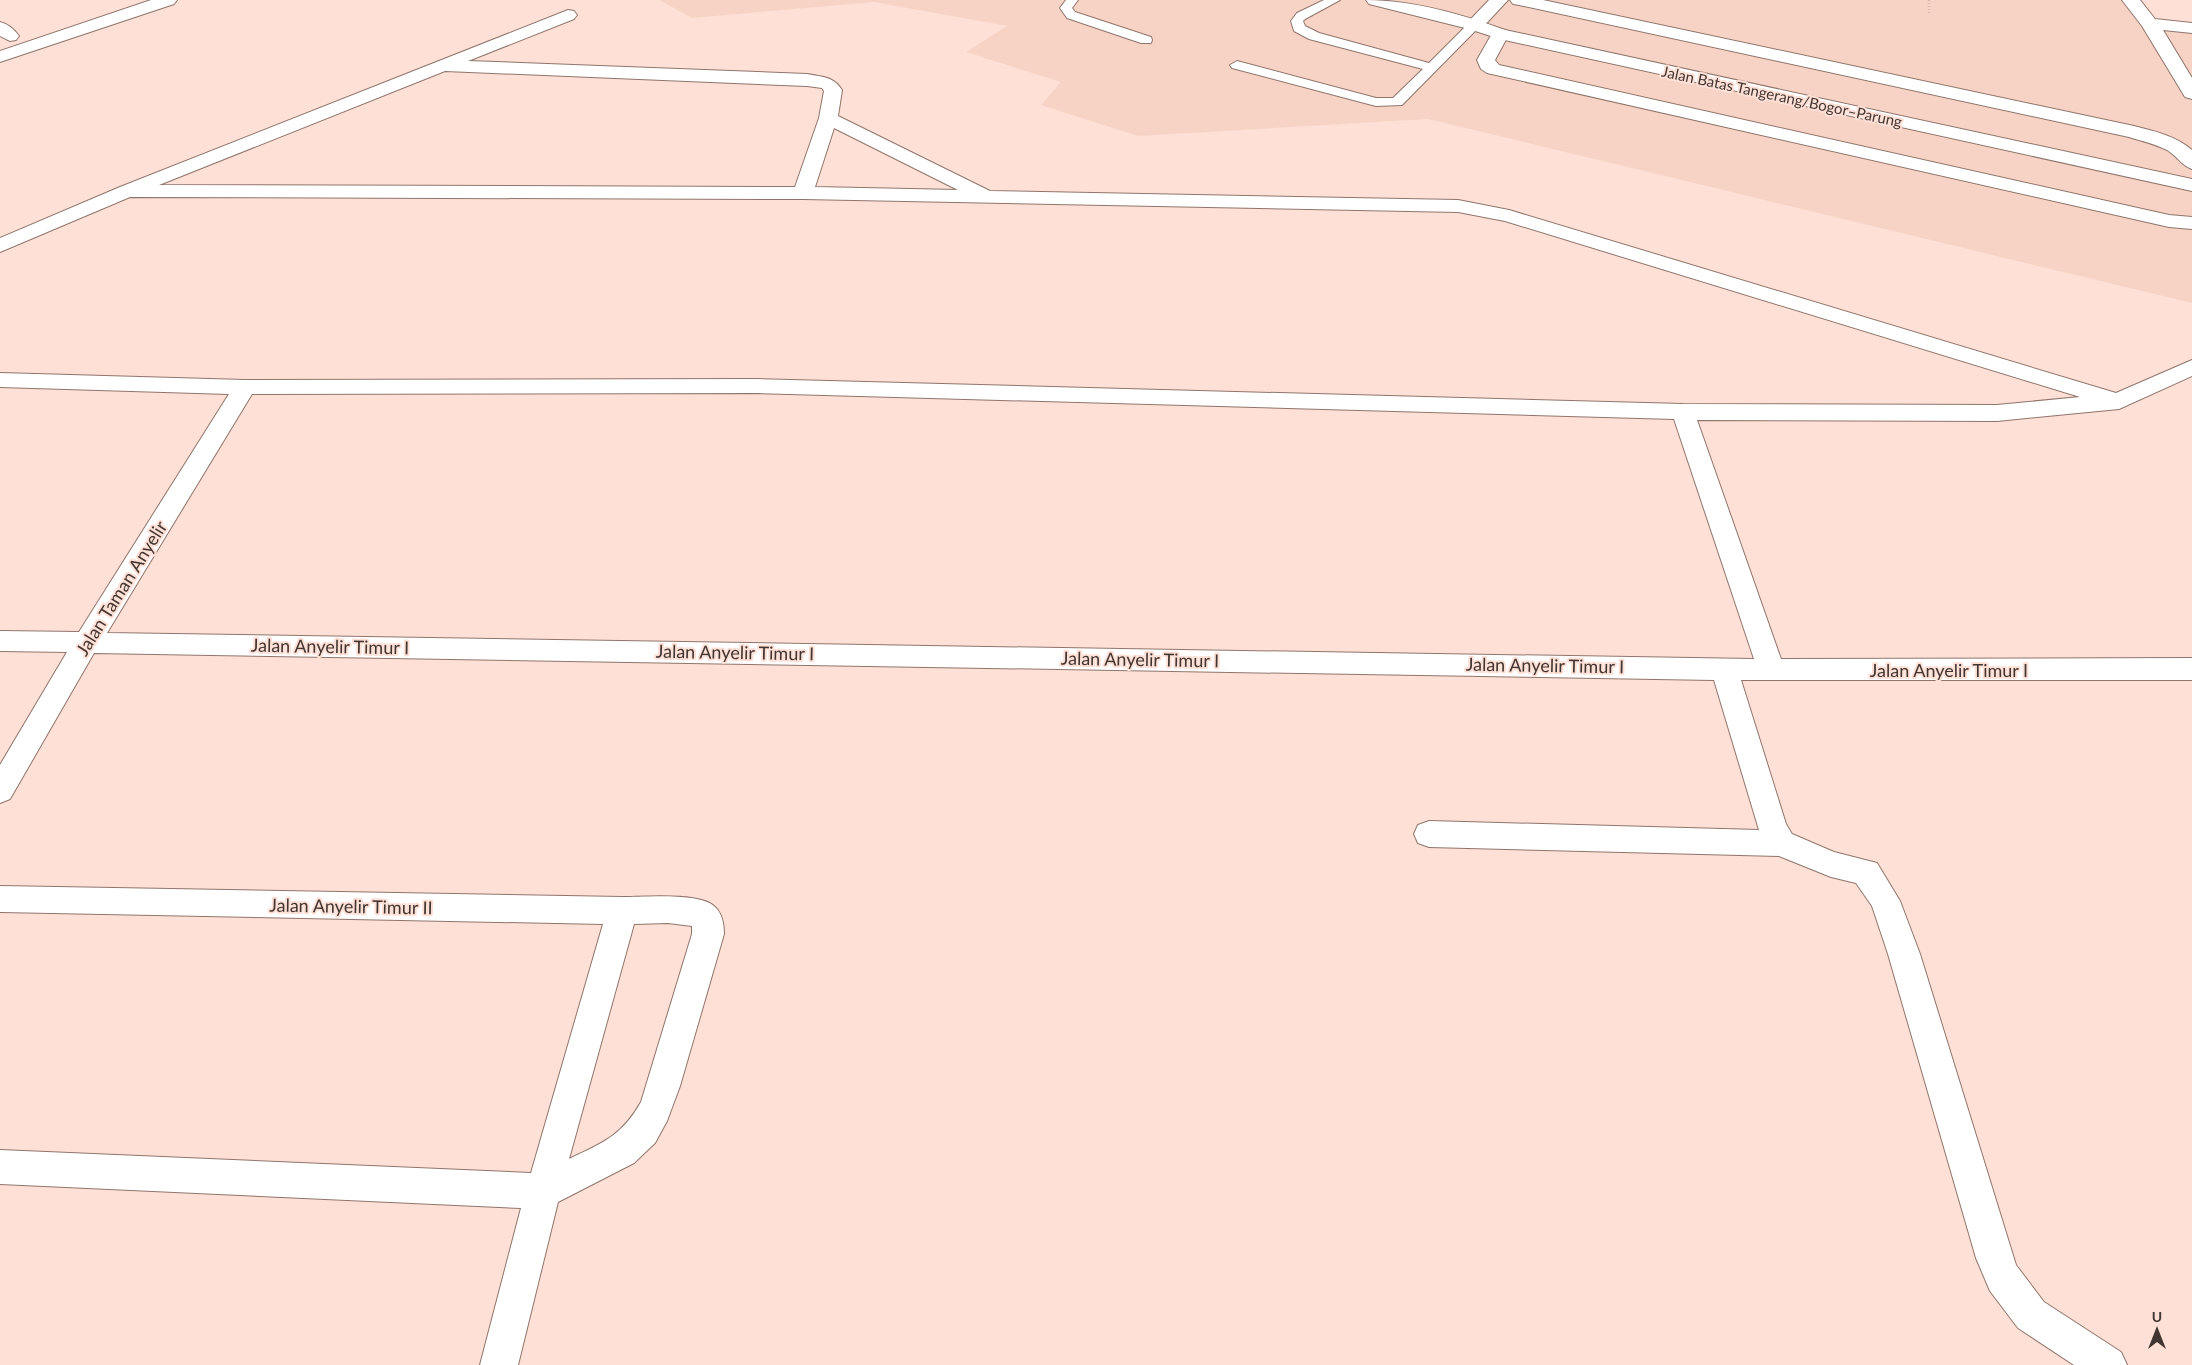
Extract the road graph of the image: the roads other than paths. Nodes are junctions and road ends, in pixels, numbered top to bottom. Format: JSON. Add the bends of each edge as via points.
{"nodes":[{"id":1,"x":117,"y":0,"type":"edge"},
{"id":2,"x":168,"y":0,"type":"edge"},
{"id":3,"x":1072,"y":0,"type":"edge"},
{"id":4,"x":1334,"y":0,"type":"edge"},
{"id":5,"x":1375,"y":0,"type":"edge"},
{"id":6,"x":1499,"y":0,"type":"edge"},
{"id":7,"x":1519,"y":0,"type":"edge"},
{"id":8,"x":2131,"y":0,"type":"edge"},
{"id":9,"x":568,"y":16,"type":"dead end"},
{"id":10,"x":2150,"y":24,"type":"junction"},
{"id":11,"x":1476,"y":25,"type":"junction"},
{"id":12,"x":2192,"y":28,"type":"edge"},
{"id":13,"x":3,"y":34,"type":"edge"},
{"id":14,"x":1500,"y":34,"type":"junction"},
{"id":15,"x":1146,"y":40,"type":"dead end"},
{"id":16,"x":0,"y":57,"type":"edge"},
{"id":17,"x":1237,"y":65,"type":"dead end"},
{"id":18,"x":441,"y":66,"type":"junction"},
{"id":19,"x":1431,"y":68,"type":"junction"},
{"id":20,"x":2192,"y":93,"type":"edge"},
{"id":21,"x":828,"y":118,"type":"junction"},
{"id":22,"x":2192,"y":163,"type":"edge"},
{"id":23,"x":2192,"y":185,"type":"edge"},
{"id":24,"x":127,"y":191,"type":"junction"},
{"id":25,"x":803,"y":193,"type":"junction"},
{"id":26,"x":990,"y":198,"type":"junction"},
{"id":27,"x":2192,"y":223,"type":"edge"},
{"id":28,"x":0,"y":246,"type":"edge"},
{"id":29,"x":2192,"y":367,"type":"edge"},
{"id":30,"x":0,"y":380,"type":"edge"},
{"id":31,"x":245,"y":386,"type":"junction"},
{"id":32,"x":2119,"y":401,"type":"junction"},
{"id":33,"x":1683,"y":412,"type":"junction"},
{"id":34,"x":0,"y":641,"type":"edge"},
{"id":35,"x":87,"y":642,"type":"junction"},
{"id":36,"x":1724,"y":668,"type":"junction"},
{"id":37,"x":2192,"y":668,"type":"edge"},
{"id":38,"x":1771,"y":670,"type":"junction"},
{"id":39,"x":0,"y":791,"type":"edge"},
{"id":40,"x":1429,"y":834,"type":"dead end"},
{"id":41,"x":1781,"y":843,"type":"junction"},
{"id":42,"x":0,"y":899,"type":"edge"},
{"id":43,"x":622,"y":911,"type":"junction"},
{"id":44,"x":0,"y":1167,"type":"edge"},
{"id":45,"x":543,"y":1191,"type":"junction"},
{"id":46,"x":499,"y":1365,"type":"edge"},
{"id":47,"x":2108,"y":1365,"type":"edge"}],
"edges":[{"from":1,"to":13,"type":"street"},
{"from":2,"to":16,"type":"street"},
{"from":3,"to":15,"type":"lane","via":[[1066,8],[1071,15]]},
{"from":4,"to":19,"type":"lane","via":[[1301,16],[1297,21],[1299,28],[1314,36]]},
{"from":5,"to":11,"type":"street","name":"Jalan Batas Tangerang/Bogor–Parung"},
{"from":6,"to":11,"type":"street"},
{"from":7,"to":22,"type":"street","via":[[2134,132],[2173,146],[2188,156]]},
{"from":8,"to":10,"type":"street"},
{"from":9,"to":18,"type":"street"},
{"from":10,"to":12,"type":"street"},
{"from":10,"to":20,"type":"street"},
{"from":11,"to":14,"type":"street","name":"Jalan Batas Tangerang/Bogor–Parung"},
{"from":11,"to":19,"type":"lane"},
{"from":14,"to":23,"type":"street","name":"Jalan Batas Tangerang/Bogor–Parung"},
{"from":14,"to":27,"type":"street","via":[[1486,60],[1493,70],[2159,219]]},
{"from":17,"to":19,"type":"lane","via":[[1376,102],[1397,102]]},
{"from":18,"to":21,"type":"street","via":[[807,80],[828,84],[833,90]]},
{"from":18,"to":24,"type":"street"},
{"from":21,"to":25,"type":"street"},
{"from":21,"to":26,"type":"street"},
{"from":24,"to":25,"type":"street"},
{"from":24,"to":28,"type":"street"},
{"from":25,"to":26,"type":"street"},
{"from":26,"to":32,"type":"street","via":[[1458,206],[1510,216]]},
{"from":29,"to":32,"type":"street"},
{"from":30,"to":31,"type":"street"},
{"from":31,"to":33,"type":"street","via":[[757,386]]},
{"from":31,"to":35,"type":"street","name":"Jalan Taman Anyelir"},
{"from":32,"to":33,"type":"street","via":[[1997,413]]},
{"from":33,"to":38,"type":"street"},
{"from":34,"to":35,"type":"street","name":"Jalan Anyelir Timur I"},
{"from":35,"to":36,"type":"street","name":"Jalan Anyelir Timur I"},
{"from":35,"to":39,"type":"street","name":"Jalan Taman Anyelir"},
{"from":36,"to":38,"type":"street","name":"Jalan Anyelir Timur I"},
{"from":36,"to":41,"type":"street","via":[[1772,827]]},
{"from":37,"to":38,"type":"street","name":"Jalan Anyelir Timur I"},
{"from":40,"to":41,"type":"street"},
{"from":41,"to":47,"type":"street","via":[[1831,864],[1866,872],[1885,901],[1904,954],[1994,1258],[2003,1278],[2031,1315]]},
{"from":42,"to":43,"type":"street","name":"Jalan Anyelir Timur II"},
{"from":43,"to":45,"type":"street"},
{"from":43,"to":45,"type":"street","name":"Jalan Anyelir Timur II","via":[[668,909],[702,914],[708,922],[708,934],[655,1109],[642,1131],[622,1151]]},
{"from":44,"to":45,"type":"street"},
{"from":45,"to":46,"type":"street"}]}
